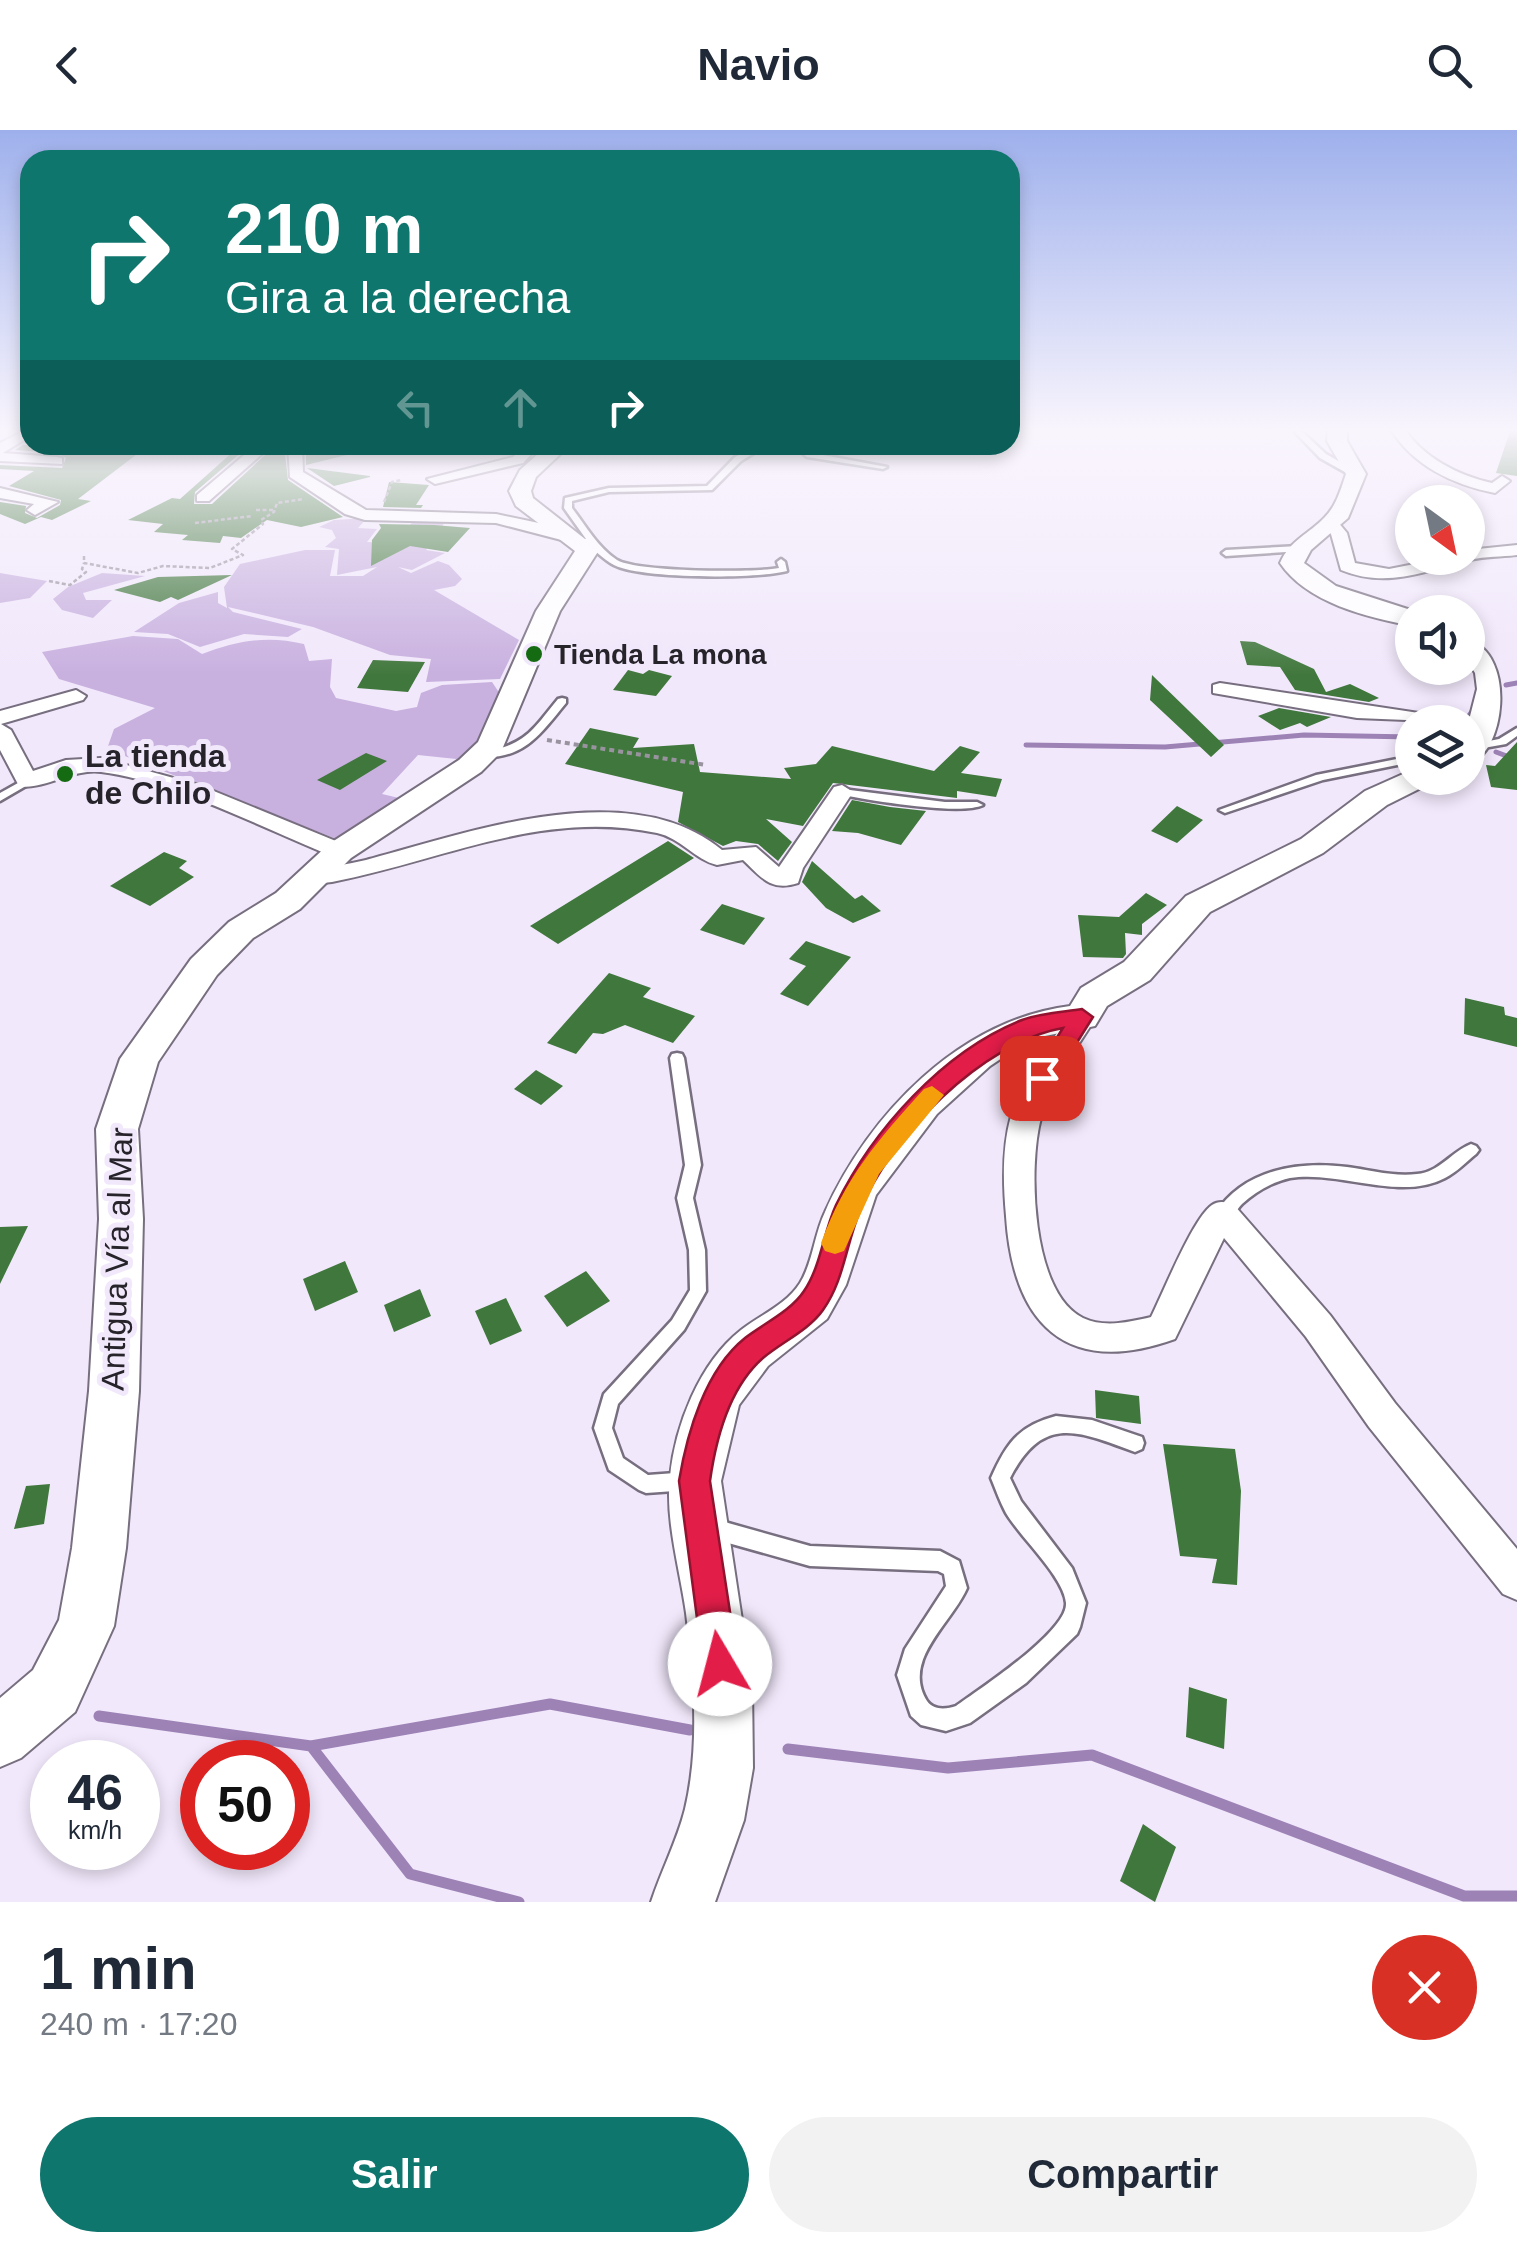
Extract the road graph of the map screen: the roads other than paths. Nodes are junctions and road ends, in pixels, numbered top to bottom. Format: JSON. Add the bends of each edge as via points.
{"nodes":[{"id":1,"x":351,"y":511,"type":"edge"},
{"id":2,"x":539,"y":511,"type":"edge"},
{"id":3,"x":569,"y":511,"type":"edge"},
{"id":4,"x":1340,"y":511,"type":"edge"},
{"id":5,"x":1331,"y":524,"type":"junction"},
{"id":6,"x":583,"y":540,"type":"junction"},
{"id":7,"x":1299,"y":549,"type":"junction"},
{"id":8,"x":1517,"y":550,"type":"edge"},
{"id":9,"x":1226,"y":553,"type":"dead end"},
{"id":10,"x":1485,"y":554,"type":"edge"},
{"id":11,"x":781,"y":562,"type":"dead end"},
{"id":12,"x":1395,"y":573,"type":"edge"},
{"id":13,"x":1395,"y":612,"type":"edge"},
{"id":14,"x":1485,"y":669,"type":"edge"},
{"id":15,"x":1220,"y":689,"type":"dead end"},
{"id":16,"x":76,"y":696,"type":"dead end"},
{"id":17,"x":562,"y":701,"type":"dead end"},
{"id":18,"x":1485,"y":710,"type":"edge"},
{"id":19,"x":1395,"y":713,"type":"edge"},
{"id":20,"x":0,"y":718,"type":"edge"},
{"id":21,"x":0,"y":730,"type":"edge"},
{"id":22,"x":1517,"y":731,"type":"edge"},
{"id":23,"x":1485,"y":741,"type":"edge"},
{"id":24,"x":483,"y":755,"type":"junction"},
{"id":25,"x":1395,"y":762,"type":"edge"},
{"id":26,"x":26,"y":781,"type":"junction"},
{"id":27,"x":1395,"y":789,"type":"edge"},
{"id":28,"x":842,"y":792,"type":"joint"},
{"id":29,"x":0,"y":798,"type":"edge"},
{"id":30,"x":977,"y":805,"type":"dead end"},
{"id":31,"x":1225,"y":810,"type":"dead end"},
{"id":32,"x":327,"y":864,"type":"junction"},
{"id":33,"x":1082,"y":1017,"type":"junction"},
{"id":34,"x":677,"y":1058,"type":"dead end"},
{"id":35,"x":1470,"y":1150,"type":"dead end"},
{"id":36,"x":1224,"y":1214,"type":"junction"},
{"id":37,"x":1135,"y":1443,"type":"dead end"},
{"id":38,"x":697,"y":1503,"type":"junction"},
{"id":39,"x":1517,"y":1580,"type":"edge"},
{"id":40,"x":0,"y":1738,"type":"edge"},
{"id":41,"x":683,"y":1902,"type":"edge"}],
"edges":[{"from":1,"to":6,"type":"street","via":[[497,516]]},
{"from":2,"to":6,"type":"main road"},
{"from":3,"to":6,"type":"lane"},
{"from":4,"to":5,"type":"main road"},
{"from":5,"to":7,"type":"main road"},
{"from":5,"to":12,"type":"street","via":[[1347,566]]},
{"from":6,"to":11,"type":"lane","via":[[620,566],[759,574],[784,569]]},
{"from":6,"to":24,"type":"main road","name":"Antigua Vía al Mar","via":[[585,555],[548,611],[500,730]]},
{"from":7,"to":9,"type":"lane"},
{"from":7,"to":13,"type":"main road","via":[[1292,563],[1310,583]]},
{"from":8,"to":10,"type":"street"},
{"from":14,"to":18,"type":"main road","via":[[1493,687]]},
{"from":15,"to":19,"type":"street"},
{"from":16,"to":20,"type":"street"},
{"from":17,"to":24,"type":"lane","via":[[534,739],[515,752]]},
{"from":21,"to":26,"type":"street"},
{"from":22,"to":23,"type":"lane","via":[[1502,742]]},
{"from":24,"to":32,"type":"main road","name":"Antigua Vía al Mar"},
{"from":25,"to":31,"type":"lane","via":[[1320,777]]},
{"from":26,"to":29,"type":"lane"},
{"from":26,"to":32,"type":"street","via":[[66,767],[101,765],[192,790]]},
{"from":27,"to":33,"type":"main road","via":[[1312,846],[1198,904],[1137,971],[1094,997]]},
{"from":28,"to":30,"type":"lane"},
{"from":28,"to":32,"type":"street","via":[[789,878],[780,882],[748,852],[717,858],[684,834],[640,823],[530,826],[452,840],[350,874]]},
{"from":32,"to":40,"type":"main road","name":"Antigua Vía al Mar","via":[[204,967],[139,1059],[126,1092],[117,1130],[121,1220],[114,1391],[86,1626],[54,1691]]},
{"from":33,"to":36,"type":"street","via":[[1042,1078],[1018,1159],[1020,1214],[1034,1282],[1057,1321],[1092,1337],[1121,1340],[1162,1328]]},
{"from":33,"to":38,"type":"main road","via":[[1030,1026],[954,1074],[870,1166],[810,1306],[729,1374],[710,1416]]},
{"from":34,"to":38,"type":"lane","via":[[693,1165],[685,1198],[698,1292],[678,1325],[610,1400],[603,1428],[616,1464],[646,1484]]},
{"from":35,"to":36,"type":"lane","via":[[1435,1177],[1401,1182],[1303,1169],[1272,1176],[1237,1197]]},
{"from":36,"to":39,"type":"street"},
{"from":37,"to":38,"type":"lane","via":[[1082,1424],[1042,1426],[1012,1448],[1000,1478],[1014,1508],[1065,1575],[1076,1604],[1070,1627],[1018,1675],[946,1720],[919,1708],[908,1675],[912,1656],[957,1588],[952,1568],[940,1561],[810,1556]]},
{"from":38,"to":41,"type":"main road","via":[[724,1738],[716,1809]]}]}
